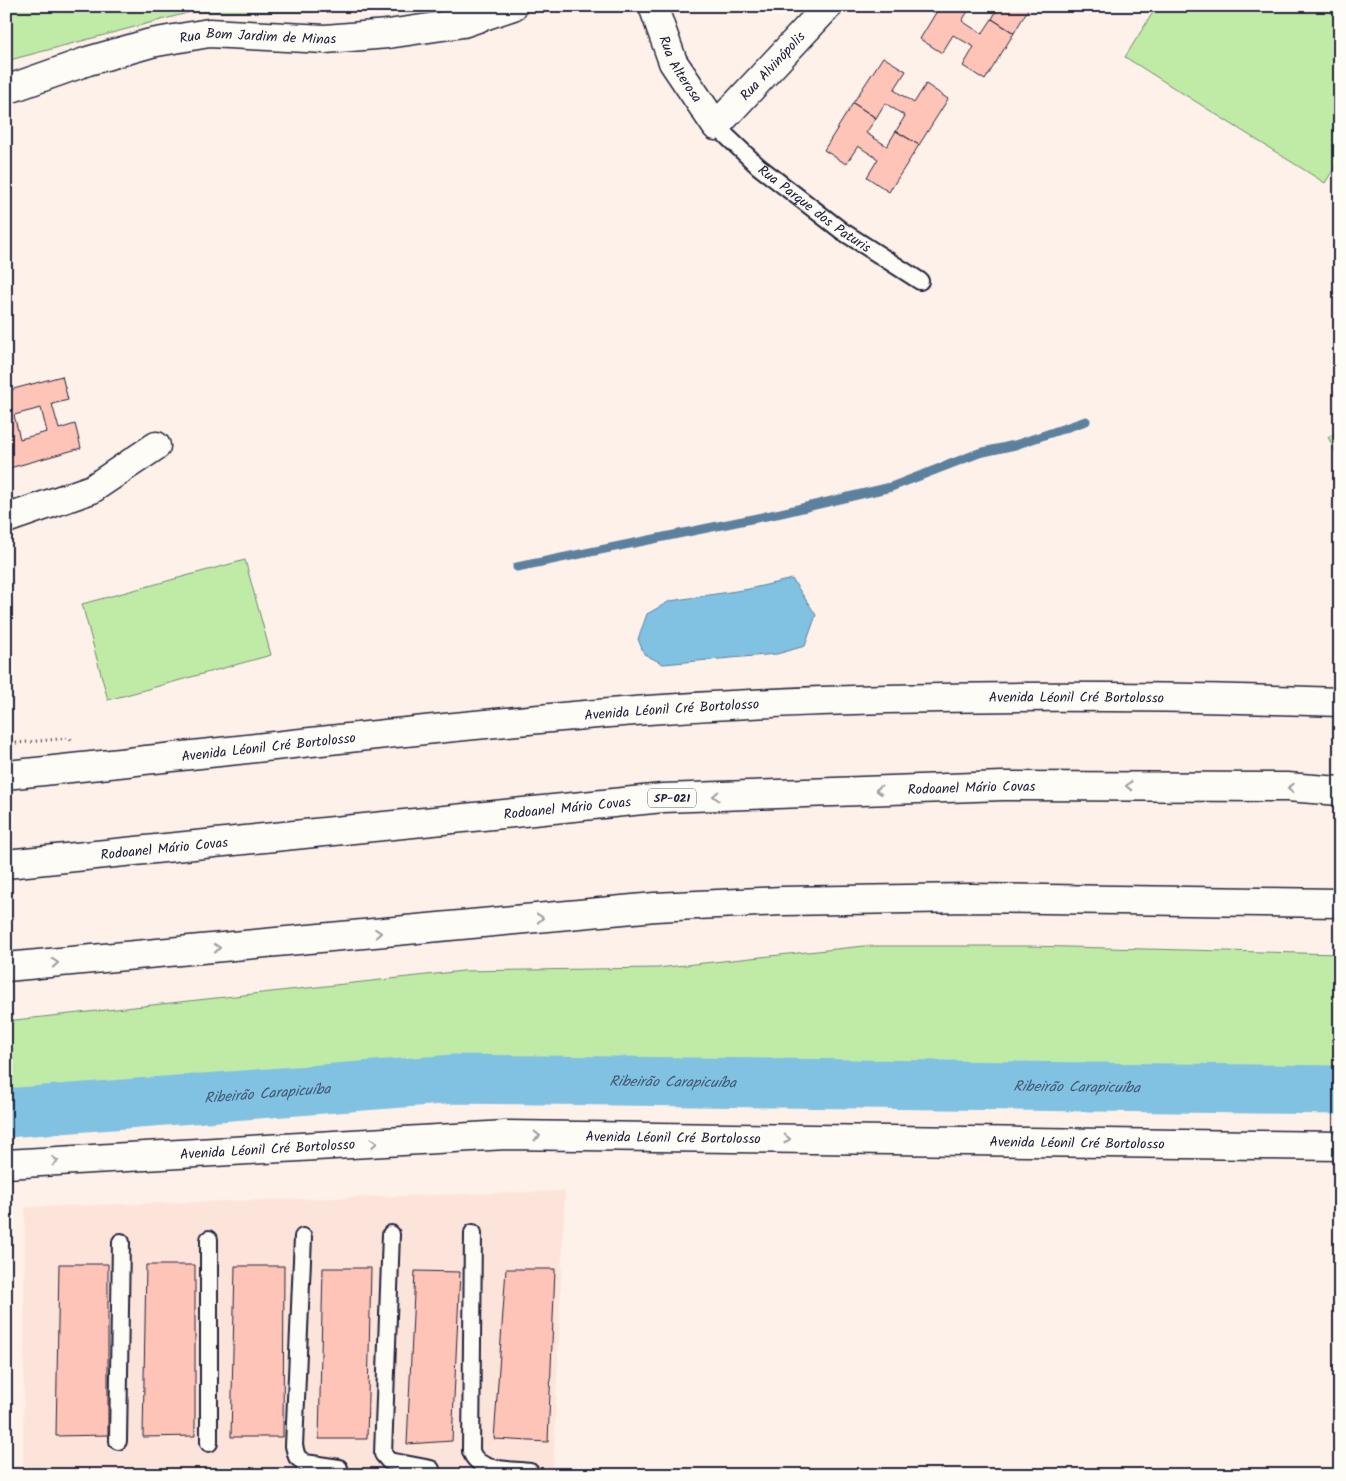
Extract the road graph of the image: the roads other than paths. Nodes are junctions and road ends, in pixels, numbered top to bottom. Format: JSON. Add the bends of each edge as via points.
{"nodes":[{"id":1,"x":513,"y":6,"type":"edge"},
{"id":2,"x":653,"y":6,"type":"edge"},
{"id":3,"x":828,"y":6,"type":"edge"},
{"id":4,"x":6,"y":90,"type":"edge"},
{"id":5,"x":716,"y":126,"type":"junction"},
{"id":6,"x":920,"y":281,"type":"dead end"},
{"id":7,"x":156,"y":446,"type":"dead end"},
{"id":8,"x":6,"y":519,"type":"edge"},
{"id":9,"x":1340,"y":702,"type":"edge"},
{"id":10,"x":6,"y":775,"type":"edge"},
{"id":11,"x":1340,"y":791,"type":"edge"},
{"id":12,"x":6,"y":864,"type":"edge"},
{"id":13,"x":1340,"y":902,"type":"edge"},
{"id":14,"x":6,"y":967,"type":"edge"},
{"id":15,"x":1340,"y":1146,"type":"edge"},
{"id":16,"x":6,"y":1164,"type":"edge"},
{"id":17,"x":474,"y":1233,"type":"dead end"},
{"id":18,"x":391,"y":1234,"type":"dead end"},
{"id":19,"x":302,"y":1237,"type":"dead end"},
{"id":20,"x":209,"y":1239,"type":"dead end"},
{"id":21,"x":121,"y":1242,"type":"dead end"},
{"id":22,"x":118,"y":1441,"type":"dead end"},
{"id":23,"x":209,"y":1443,"type":"dead end"},
{"id":24,"x":339,"y":1468,"type":"dead end"},
{"id":25,"x":431,"y":1469,"type":"dead end"},
{"id":26,"x":530,"y":1472,"type":"dead end"}],
"edges":[{"from":1,"to":4,"type":"main road","name":"Rua Bom Jardim de Minas","via":[[463,23],[388,34],[325,39],[209,32],[88,60]]},
{"from":2,"to":5,"type":"main road","name":"Rua Alterosa","via":[[673,62]]},
{"from":3,"to":5,"type":"main road","name":"Rua Alvinópolis"},
{"from":5,"to":6,"type":"lane","name":"Rua Parque dos Paturis","via":[[758,166],[842,231]]},
{"from":7,"to":8,"type":"main road","via":[[92,489]]},
{"from":9,"to":10,"type":"main road","name":"Avenida Léonil Cré Bortolosso","via":[[1005,696],[766,704],[540,719]]},
{"from":11,"to":12,"type":"main road","name":"Rodoanel Mário Covas","number":"SP-021","one_way":true,"via":[[1287,787],[1003,786],[663,798]]},
{"from":14,"to":13,"type":"main road","one_way":true,"via":[[655,907],[970,898]]},
{"from":16,"to":15,"type":"main road","name":"Avenida Léonil Cré Bortolosso","one_way":true,"via":[[506,1135]]},
{"from":17,"to":26,"type":"lane","via":[[471,1451],[481,1466]]},
{"from":18,"to":25,"type":"lane","via":[[383,1454],[389,1461]]},
{"from":19,"to":24,"type":"lane","via":[[294,1446],[297,1457],[305,1463]]},
{"from":20,"to":23,"type":"lane"},
{"from":21,"to":22,"type":"lane"}]}
